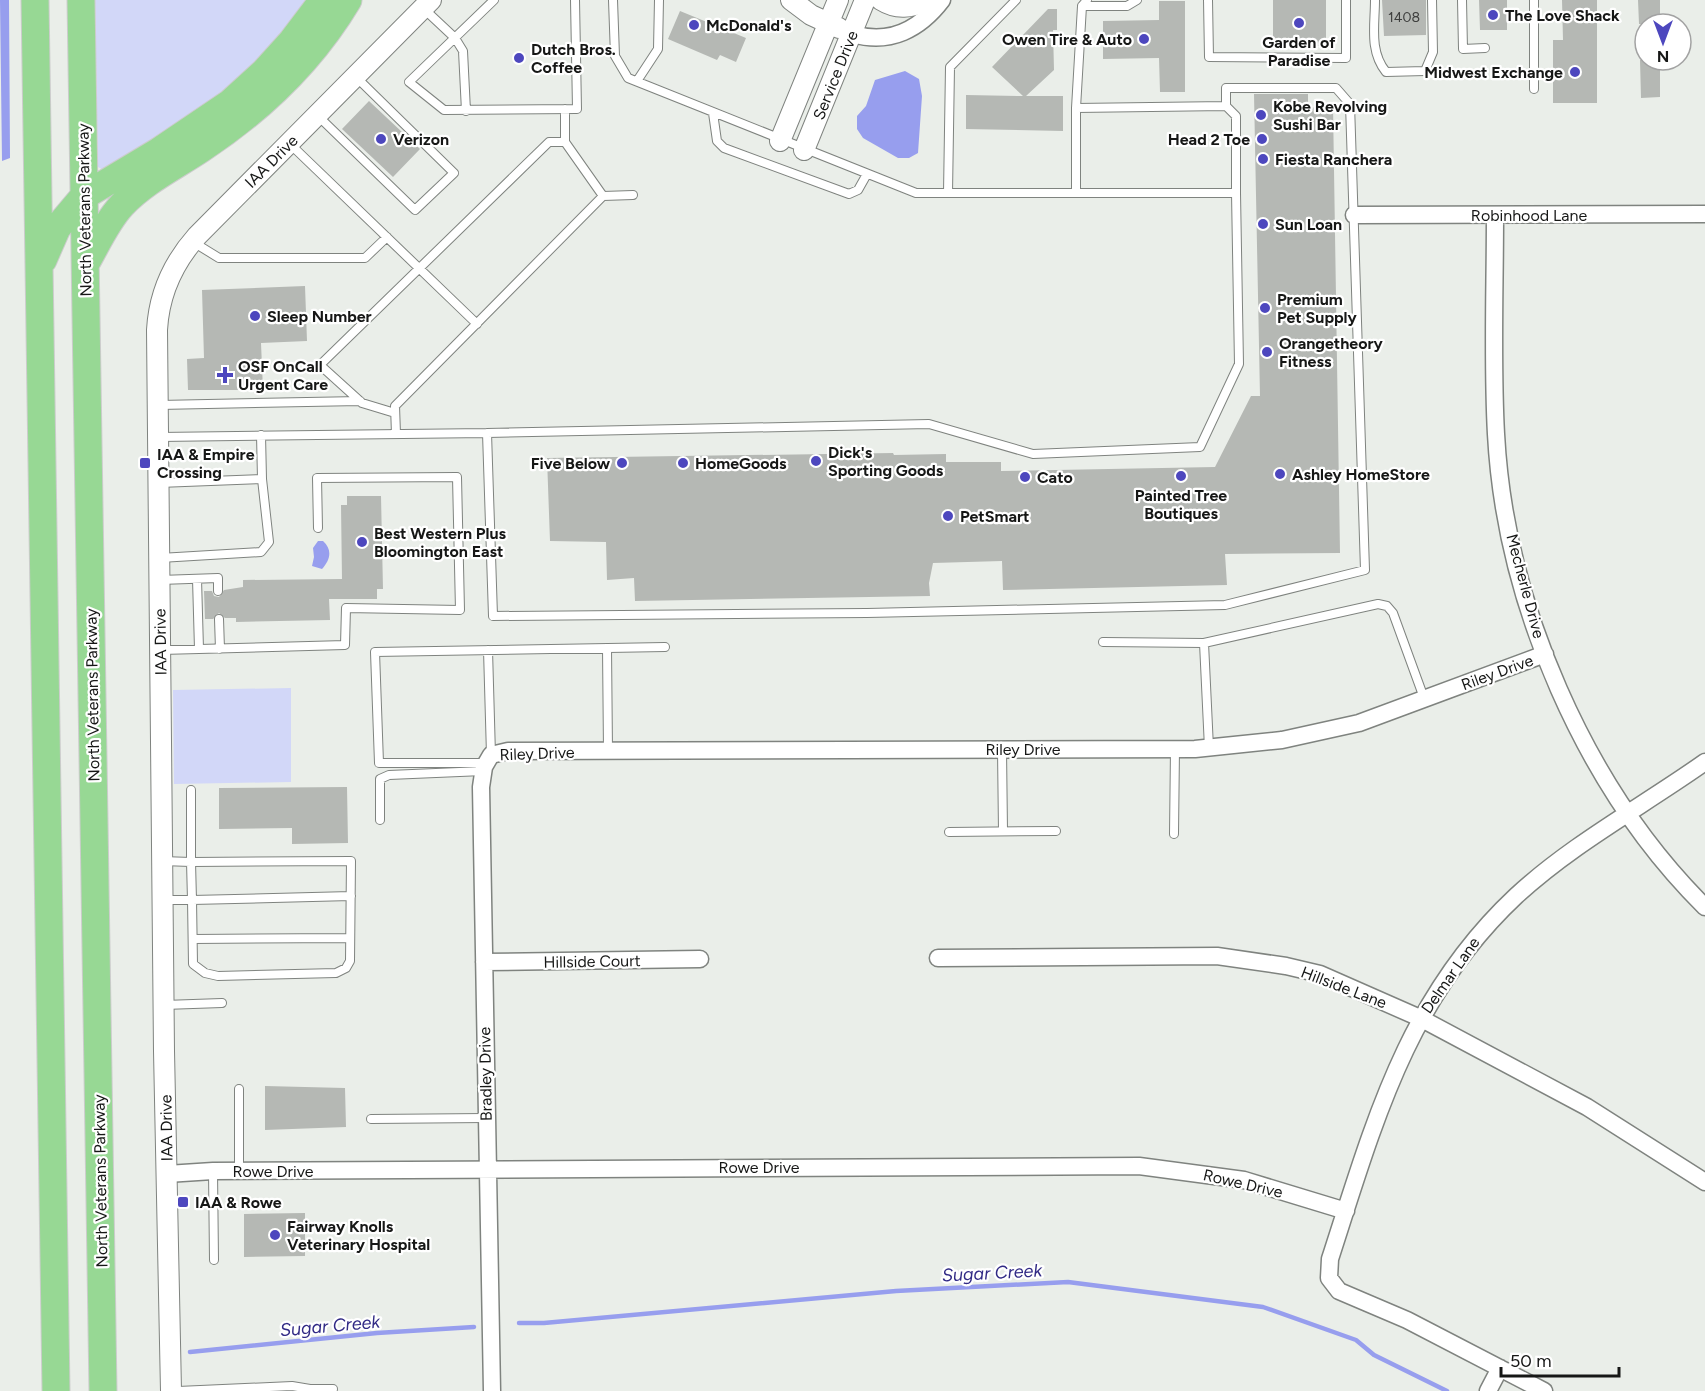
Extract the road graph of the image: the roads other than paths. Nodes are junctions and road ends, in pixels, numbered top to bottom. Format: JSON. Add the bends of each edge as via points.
{"nodes":[{"id":1,"x":35,"y":0,"type":"edge"},
{"id":2,"x":81,"y":0,"type":"edge"},
{"id":3,"x":323,"y":0,"type":"edge"},
{"id":4,"x":348,"y":0,"type":"edge"},
{"id":5,"x":494,"y":0,"type":"edge"},
{"id":6,"x":574,"y":0,"type":"edge"},
{"id":7,"x":613,"y":0,"type":"edge"},
{"id":8,"x":658,"y":0,"type":"edge"},
{"id":9,"x":791,"y":0,"type":"edge"},
{"id":10,"x":838,"y":0,"type":"edge"},
{"id":11,"x":865,"y":0,"type":"edge"},
{"id":12,"x":881,"y":0,"type":"edge"},
{"id":13,"x":927,"y":0,"type":"edge"},
{"id":14,"x":942,"y":0,"type":"edge"},
{"id":15,"x":1001,"y":0,"type":"edge"},
{"id":16,"x":1016,"y":0,"type":"edge"},
{"id":17,"x":1137,"y":0,"type":"edge"},
{"id":18,"x":1208,"y":0,"type":"edge"},
{"id":19,"x":1346,"y":0,"type":"edge"},
{"id":20,"x":1375,"y":0,"type":"edge"},
{"id":21,"x":1432,"y":0,"type":"edge"},
{"id":22,"x":1462,"y":0,"type":"edge"},
{"id":23,"x":1534,"y":0,"type":"edge"},
{"id":24,"x":1083,"y":2,"type":"edge"},
{"id":25,"x":427,"y":4,"type":"edge"},
{"id":26,"x":1009,"y":8,"type":"junction"},
{"id":27,"x":828,"y":23,"type":"junction"},
{"id":28,"x":853,"y":34,"type":"junction"},
{"id":29,"x":455,"y":38,"type":"junction"},
{"id":30,"x":1485,"y":48,"type":"dead end"},
{"id":31,"x":355,"y":76,"type":"junction"},
{"id":32,"x":637,"y":81,"type":"junction"},
{"id":33,"x":1534,"y":89,"type":"dead end"},
{"id":34,"x":1226,"y":106,"type":"junction"},
{"id":35,"x":1076,"y":108,"type":"junction"},
{"id":36,"x":565,"y":109,"type":"junction"},
{"id":37,"x":466,"y":111,"type":"junction"},
{"id":38,"x":713,"y":113,"type":"junction"},
{"id":39,"x":317,"y":115,"type":"junction"},
{"id":40,"x":780,"y":141,"type":"junction"},
{"id":41,"x":566,"y":142,"type":"junction"},
{"id":42,"x":289,"y":143,"type":"junction"},
{"id":43,"x":804,"y":150,"type":"junction"},
{"id":44,"x":867,"y":174,"type":"junction"},
{"id":45,"x":948,"y":193,"type":"junction"},
{"id":46,"x":1076,"y":193,"type":"junction"},
{"id":47,"x":1236,"y":193,"type":"junction"},
{"id":48,"x":633,"y":195,"type":"dead end"},
{"id":49,"x":84,"y":196,"type":"junction"},
{"id":50,"x":603,"y":196,"type":"junction"},
{"id":51,"x":1705,"y":214,"type":"edge"},
{"id":52,"x":1354,"y":215,"type":"junction"},
{"id":53,"x":1495,"y":216,"type":"junction"},
{"id":54,"x":387,"y":237,"type":"junction"},
{"id":55,"x":191,"y":242,"type":"junction"},
{"id":56,"x":85,"y":264,"type":"junction"},
{"id":57,"x":418,"y":268,"type":"junction"},
{"id":58,"x":39,"y":269,"type":"junction"},
{"id":59,"x":477,"y":324,"type":"junction"},
{"id":60,"x":360,"y":401,"type":"junction"},
{"id":61,"x":158,"y":405,"type":"junction"},
{"id":62,"x":395,"y":413,"type":"junction"},
{"id":63,"x":487,"y":433,"type":"junction"},
{"id":64,"x":396,"y":434,"type":"junction"},
{"id":65,"x":261,"y":435,"type":"junction"},
{"id":66,"x":159,"y":437,"type":"junction"},
{"id":67,"x":262,"y":479,"type":"junction"},
{"id":68,"x":159,"y":483,"type":"junction"},
{"id":69,"x":318,"y":528,"type":"dead end"},
{"id":70,"x":160,"y":558,"type":"junction"},
{"id":71,"x":197,"y":579,"type":"junction"},
{"id":72,"x":160,"y":580,"type":"junction"},
{"id":73,"x":218,"y":591,"type":"dead end"},
{"id":74,"x":219,"y":619,"type":"dead end"},
{"id":75,"x":1103,"y":642,"type":"dead end"},
{"id":76,"x":1204,"y":643,"type":"junction"},
{"id":77,"x":665,"y":647,"type":"dead end"},
{"id":78,"x":607,"y":648,"type":"junction"},
{"id":79,"x":199,"y":649,"type":"junction"},
{"id":80,"x":220,"y":649,"type":"junction"},
{"id":81,"x":161,"y":650,"type":"junction"},
{"id":82,"x":488,"y":650,"type":"junction"},
{"id":83,"x":1545,"y":654,"type":"junction"},
{"id":84,"x":1424,"y":698,"type":"junction"},
{"id":85,"x":1209,"y":748,"type":"junction"},
{"id":86,"x":1174,"y":749,"type":"junction"},
{"id":87,"x":1002,"y":750,"type":"junction"},
{"id":88,"x":608,"y":751,"type":"junction"},
{"id":89,"x":487,"y":762,"type":"junction"},
{"id":90,"x":1705,"y":762,"type":"edge"},
{"id":91,"x":191,"y":790,"type":"dead end"},
{"id":92,"x":1628,"y":815,"type":"junction"},
{"id":93,"x":380,"y":820,"type":"dead end"},
{"id":94,"x":1003,"y":831,"type":"junction"},
{"id":95,"x":1056,"y":831,"type":"dead end"},
{"id":96,"x":949,"y":832,"type":"dead end"},
{"id":97,"x":1173,"y":834,"type":"dead end"},
{"id":98,"x":162,"y":861,"type":"junction"},
{"id":99,"x":191,"y":862,"type":"junction"},
{"id":100,"x":351,"y":896,"type":"junction"},
{"id":101,"x":163,"y":900,"type":"junction"},
{"id":102,"x":192,"y":900,"type":"junction"},
{"id":103,"x":1705,"y":907,"type":"edge"},
{"id":104,"x":193,"y":939,"type":"junction"},
{"id":105,"x":350,"y":939,"type":"junction"},
{"id":106,"x":938,"y":958,"type":"dead end"},
{"id":107,"x":700,"y":960,"type":"dead end"},
{"id":108,"x":484,"y":962,"type":"junction"},
{"id":109,"x":222,"y":1003,"type":"dead end"},
{"id":110,"x":164,"y":1005,"type":"junction"},
{"id":111,"x":1420,"y":1018,"type":"junction"},
{"id":112,"x":238,"y":1089,"type":"dead end"},
{"id":113,"x":486,"y":1118,"type":"junction"},
{"id":114,"x":371,"y":1119,"type":"dead end"},
{"id":115,"x":487,"y":1170,"type":"junction"},
{"id":116,"x":213,"y":1171,"type":"junction"},
{"id":117,"x":239,"y":1171,"type":"junction"},
{"id":118,"x":167,"y":1174,"type":"junction"},
{"id":119,"x":1705,"y":1182,"type":"edge"},
{"id":120,"x":1346,"y":1211,"type":"junction"},
{"id":121,"x":214,"y":1260,"type":"dead end"},
{"id":122,"x":1500,"y":1368,"type":"junction"},
{"id":123,"x":333,"y":1389,"type":"dead end"},
{"id":124,"x":56,"y":1391,"type":"edge"},
{"id":125,"x":103,"y":1391,"type":"edge"},
{"id":126,"x":171,"y":1391,"type":"edge"},
{"id":127,"x":178,"y":1391,"type":"edge"},
{"id":128,"x":492,"y":1391,"type":"edge"},
{"id":129,"x":1488,"y":1391,"type":"edge"},
{"id":130,"x":1544,"y":1391,"type":"edge"}],
"edges":[{"from":1,"to":58,"type":"highway"},
{"from":2,"to":49,"type":"highway","name":"North Veterans Parkway"},
{"from":3,"to":49,"type":"highway","via":[[292,41],[230,103]]},
{"from":4,"to":56,"type":"highway","via":[[316,47],[271,96],[127,200]]},
{"from":5,"to":29,"type":"lane"},
{"from":6,"to":36,"type":"lane","via":[[577,109]]},
{"from":7,"to":32,"type":"lane","via":[[615,56],[628,78]]},
{"from":8,"to":32,"type":"lane","via":[[658,50]]},
{"from":9,"to":27,"type":"street"},
{"from":10,"to":27,"type":"street","name":"Service Drive"},
{"from":11,"to":28,"type":"street","name":"Service Drive"},
{"from":12,"to":13,"type":"street","via":[[896,7]]},
{"from":14,"to":28,"type":"street","via":[[922,23],[898,35],[865,38]]},
{"from":15,"to":26,"type":"lane"},
{"from":16,"to":26,"type":"lane"},
{"from":17,"to":24,"type":"lane","via":[[1127,6]]},
{"from":18,"to":19,"type":"lane","via":[[1209,57],[1346,58]]},
{"from":20,"to":21,"type":"lane","via":[[1374,48],[1377,61],[1386,72],[1425,71],[1433,52]]},
{"from":22,"to":30,"type":"lane","via":[[1463,49]]},
{"from":23,"to":33,"type":"lane"},
{"from":24,"to":35,"type":"lane"},
{"from":25,"to":29,"type":"lane"},
{"from":25,"to":31,"type":"street","name":"IAA Drive"},
{"from":26,"to":45,"type":"lane","via":[[950,67]]},
{"from":27,"to":28,"type":"street"},
{"from":27,"to":40,"type":"street","name":"Service Drive"},
{"from":28,"to":43,"type":"street","name":"Service Drive"},
{"from":29,"to":37,"type":"lane","via":[[463,51]]},
{"from":29,"to":37,"type":"lane","via":[[409,82],[444,110]]},
{"from":31,"to":39,"type":"street","name":"IAA Drive"},
{"from":31,"to":39,"type":"lane","via":[[454,172],[415,210]]},
{"from":32,"to":38,"type":"lane"},
{"from":34,"to":35,"type":"lane"},
{"from":34,"to":47,"type":"lane","via":[[1236,116]]},
{"from":34,"to":52,"type":"lane","via":[[1226,88],[1336,87],[1350,104]]},
{"from":35,"to":46,"type":"lane"},
{"from":36,"to":37,"type":"lane"},
{"from":36,"to":41,"type":"lane"},
{"from":38,"to":40,"type":"lane"},
{"from":38,"to":44,"type":"lane","via":[[717,141],[724,148],[849,194],[858,190]]},
{"from":39,"to":42,"type":"street","name":"IAA Drive"},
{"from":40,"to":43,"type":"lane"},
{"from":41,"to":50,"type":"lane"},
{"from":41,"to":57,"type":"lane","via":[[549,142]]},
{"from":42,"to":54,"type":"lane"},
{"from":42,"to":55,"type":"street","name":"IAA Drive"},
{"from":43,"to":44,"type":"lane"},
{"from":44,"to":45,"type":"lane","via":[[916,193]]},
{"from":45,"to":46,"type":"lane"},
{"from":46,"to":47,"type":"lane"},
{"from":47,"to":63,"type":"lane","via":[[1239,364],[1200,447],[1034,454],[930,424]]},
{"from":48,"to":50,"type":"lane"},
{"from":49,"to":56,"type":"highway","name":"North Veterans Parkway"},
{"from":49,"to":58,"type":"highway","via":[[57,228]]},
{"from":50,"to":59,"type":"lane"},
{"from":51,"to":53,"type":"street","name":"Robinhood Lane"},
{"from":52,"to":53,"type":"street","name":"Robinhood Lane"},
{"from":52,"to":63,"type":"lane","via":[[1365,570],[1225,605],[493,616]]},
{"from":53,"to":83,"type":"street","name":"Mecherle Drive","via":[[1496,435],[1518,567]]},
{"from":54,"to":55,"type":"lane","via":[[365,258],[219,258]]},
{"from":54,"to":57,"type":"lane"},
{"from":55,"to":61,"type":"street","name":"IAA Drive","via":[[172,268],[160,301]]},
{"from":56,"to":125,"type":"highway","name":"North Veterans Parkway"},
{"from":57,"to":59,"type":"lane"},
{"from":57,"to":60,"type":"lane","via":[[320,365]]},
{"from":58,"to":124,"type":"highway"},
{"from":59,"to":62,"type":"lane","via":[[395,406]]},
{"from":60,"to":61,"type":"lane"},
{"from":60,"to":62,"type":"lane"},
{"from":61,"to":66,"type":"street","name":"IAA Drive"},
{"from":62,"to":64,"type":"lane"},
{"from":63,"to":64,"type":"lane"},
{"from":64,"to":65,"type":"lane"},
{"from":65,"to":66,"type":"lane"},
{"from":65,"to":67,"type":"lane"},
{"from":66,"to":68,"type":"street","name":"IAA Drive"},
{"from":67,"to":68,"type":"lane"},
{"from":67,"to":70,"type":"lane","via":[[269,542],[265,549]]},
{"from":68,"to":70,"type":"street","name":"IAA Drive"},
{"from":69,"to":80,"type":"lane","via":[[317,478],[457,477],[460,610],[346,608],[345,645]]},
{"from":70,"to":72,"type":"street","name":"IAA Drive"},
{"from":71,"to":72,"type":"lane"},
{"from":71,"to":73,"type":"lane","via":[[218,578]]},
{"from":71,"to":79,"type":"lane"},
{"from":72,"to":81,"type":"street","name":"IAA Drive"},
{"from":74,"to":80,"type":"lane"},
{"from":75,"to":76,"type":"lane"},
{"from":76,"to":84,"type":"lane","via":[[1337,612],[1378,604],[1387,606]]},
{"from":76,"to":85,"type":"lane"},
{"from":77,"to":78,"type":"lane"},
{"from":78,"to":82,"type":"lane"},
{"from":78,"to":88,"type":"lane"},
{"from":79,"to":80,"type":"lane"},
{"from":79,"to":81,"type":"lane"},
{"from":81,"to":98,"type":"street","name":"IAA Drive"},
{"from":82,"to":89,"type":"lane"},
{"from":82,"to":89,"type":"lane","via":[[375,652],[379,764]]},
{"from":83,"to":84,"type":"street","name":"Riley Drive"},
{"from":83,"to":92,"type":"street","name":"Mecherle Drive","via":[[1584,740]]},
{"from":84,"to":85,"type":"street","name":"Riley Drive","via":[[1319,734]]},
{"from":85,"to":86,"type":"street","name":"Riley Drive"},
{"from":86,"to":87,"type":"street","name":"Riley Drive"},
{"from":86,"to":97,"type":"lane"},
{"from":87,"to":88,"type":"street","name":"Riley Drive"},
{"from":87,"to":94,"type":"lane"},
{"from":88,"to":89,"type":"street","name":"Riley Drive","via":[[508,751]]},
{"from":89,"to":93,"type":"lane","via":[[380,779]]},
{"from":89,"to":108,"type":"street","name":"Bradley Drive","via":[[481,787]]},
{"from":90,"to":92,"type":"street","name":"Delmar Lane"},
{"from":91,"to":99,"type":"lane"},
{"from":92,"to":103,"type":"street","name":"Mecherle Drive"},
{"from":92,"to":111,"type":"street","name":"Delmar Lane","via":[[1517,896],[1482,931]]},
{"from":94,"to":95,"type":"lane"},
{"from":94,"to":96,"type":"lane"},
{"from":98,"to":99,"type":"lane"},
{"from":98,"to":101,"type":"street","name":"IAA Drive"},
{"from":99,"to":100,"type":"lane","via":[[351,861]]},
{"from":99,"to":102,"type":"lane"},
{"from":100,"to":102,"type":"lane"},
{"from":100,"to":105,"type":"lane"},
{"from":101,"to":102,"type":"lane"},
{"from":101,"to":110,"type":"street","name":"IAA Drive"},
{"from":102,"to":104,"type":"lane"},
{"from":104,"to":105,"type":"lane"},
{"from":104,"to":105,"type":"lane","via":[[194,964],[205,973],[218,976],[336,973],[350,961]]},
{"from":106,"to":111,"type":"street","name":"Hillside Lane","via":[[1248,959],[1320,974]]},
{"from":107,"to":108,"type":"street","name":"Hillside Court"},
{"from":108,"to":113,"type":"street","name":"Bradley Drive"},
{"from":109,"to":110,"type":"lane"},
{"from":110,"to":118,"type":"street","name":"IAA Drive"},
{"from":111,"to":119,"type":"street","name":"Hillside Lane","via":[[1587,1107]]},
{"from":111,"to":120,"type":"street","name":"Delmar Lane","via":[[1387,1091]]},
{"from":112,"to":117,"type":"lane"},
{"from":113,"to":114,"type":"lane"},
{"from":113,"to":115,"type":"street","name":"Bradley Drive"},
{"from":115,"to":117,"type":"street","name":"Rowe Drive"},
{"from":115,"to":120,"type":"street","name":"Rowe Drive","via":[[1139,1166],[1244,1180]]},
{"from":115,"to":128,"type":"street","name":"Bradley Drive"},
{"from":116,"to":117,"type":"street","name":"Rowe Drive"},
{"from":116,"to":118,"type":"street","name":"Rowe Drive"},
{"from":116,"to":121,"type":"lane"},
{"from":118,"to":126,"type":"street","name":"IAA Drive"},
{"from":120,"to":122,"type":"street","name":"Delmar Lane","via":[[1330,1259],[1331,1283],[1339,1291],[1407,1320]]},
{"from":122,"to":129,"type":"street"},
{"from":122,"to":130,"type":"street"},
{"from":123,"to":127,"type":"lane","via":[[292,1386]]}]}
